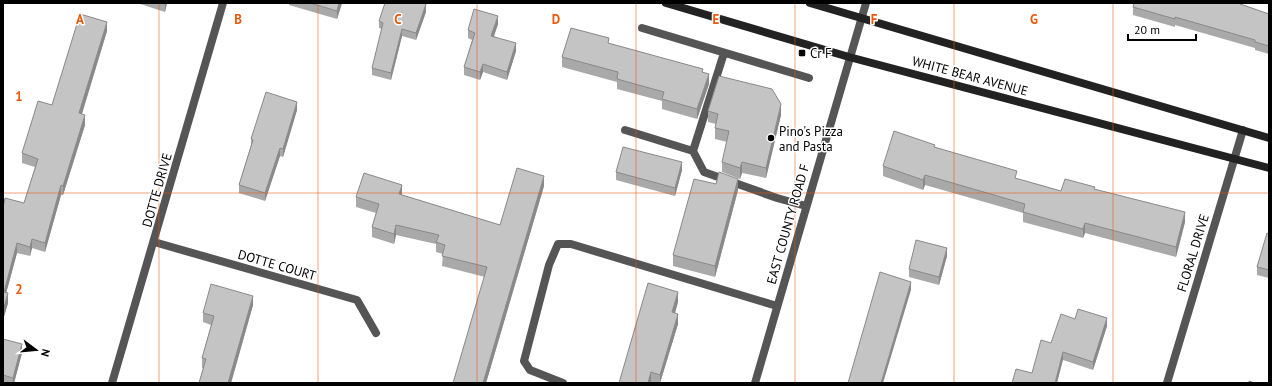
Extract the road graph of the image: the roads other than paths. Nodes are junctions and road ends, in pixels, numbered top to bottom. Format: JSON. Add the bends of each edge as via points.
{"nodes":[{"id":1,"x":223,"y":3,"type":"edge"},
{"id":2,"x":666,"y":3,"type":"edge"},
{"id":3,"x":810,"y":3,"type":"edge"},
{"id":4,"x":866,"y":3,"type":"edge"},
{"id":5,"x":861,"y":17,"type":"junction"},
{"id":6,"x":642,"y":28,"type":"dead end"},
{"id":7,"x":724,"y":53,"type":"junction"},
{"id":8,"x":849,"y":57,"type":"junction"},
{"id":9,"x":809,"y":78,"type":"dead end"},
{"id":10,"x":624,"y":130,"type":"dead end"},
{"id":11,"x":1243,"y":130,"type":"junction"},
{"id":12,"x":1269,"y":138,"type":"edge"},
{"id":13,"x":693,"y":151,"type":"junction"},
{"id":14,"x":1234,"y":158,"type":"junction"},
{"id":15,"x":1269,"y":168,"type":"edge"},
{"id":16,"x":806,"y":206,"type":"junction"},
{"id":17,"x":154,"y":242,"type":"junction"},
{"id":18,"x":777,"y":306,"type":"junction"},
{"id":19,"x":376,"y":333,"type":"dead end"},
{"id":20,"x":112,"y":383,"type":"edge"},
{"id":21,"x":563,"y":383,"type":"edge"},
{"id":22,"x":754,"y":383,"type":"edge"},
{"id":23,"x":1167,"y":383,"type":"edge"}],
"edges":[{"from":1,"to":17,"type":"street","name":"DOTTE DRIVE"},
{"from":2,"to":8,"type":"main road","name":"WHITE BEAR AVENUE"},
{"from":3,"to":5,"type":"main road","name":"WHITE BEAR AVENUE"},
{"from":4,"to":5,"type":"street","name":"EAST COUNTY ROAD F"},
{"from":5,"to":8,"type":"street","name":"EAST COUNTY ROAD F"},
{"from":5,"to":11,"type":"main road","name":"WHITE BEAR AVENUE"},
{"from":6,"to":7,"type":"street"},
{"from":7,"to":9,"type":"street"},
{"from":7,"to":13,"type":"street"},
{"from":8,"to":14,"type":"main road","name":"WHITE BEAR AVENUE"},
{"from":8,"to":16,"type":"street","name":"EAST COUNTY ROAD F"},
{"from":10,"to":13,"type":"street"},
{"from":11,"to":12,"type":"main road","name":"WHITE BEAR AVENUE"},
{"from":11,"to":14,"type":"street","name":"FLORAL DRIVE"},
{"from":13,"to":16,"type":"street","via":[[704,172]]},
{"from":14,"to":15,"type":"main road","name":"WHITE BEAR AVENUE"},
{"from":14,"to":23,"type":"street","name":"FLORAL DRIVE"},
{"from":16,"to":18,"type":"street","name":"EAST COUNTY ROAD F"},
{"from":17,"to":19,"type":"street","name":"DOTTE COURT","via":[[357,300]]},
{"from":17,"to":20,"type":"street","name":"DOTTE DRIVE"},
{"from":18,"to":21,"type":"street","via":[[571,244],[558,244],[549,265],[524,361],[530,370]]},
{"from":18,"to":22,"type":"street","name":"EAST COUNTY ROAD F"}]}
